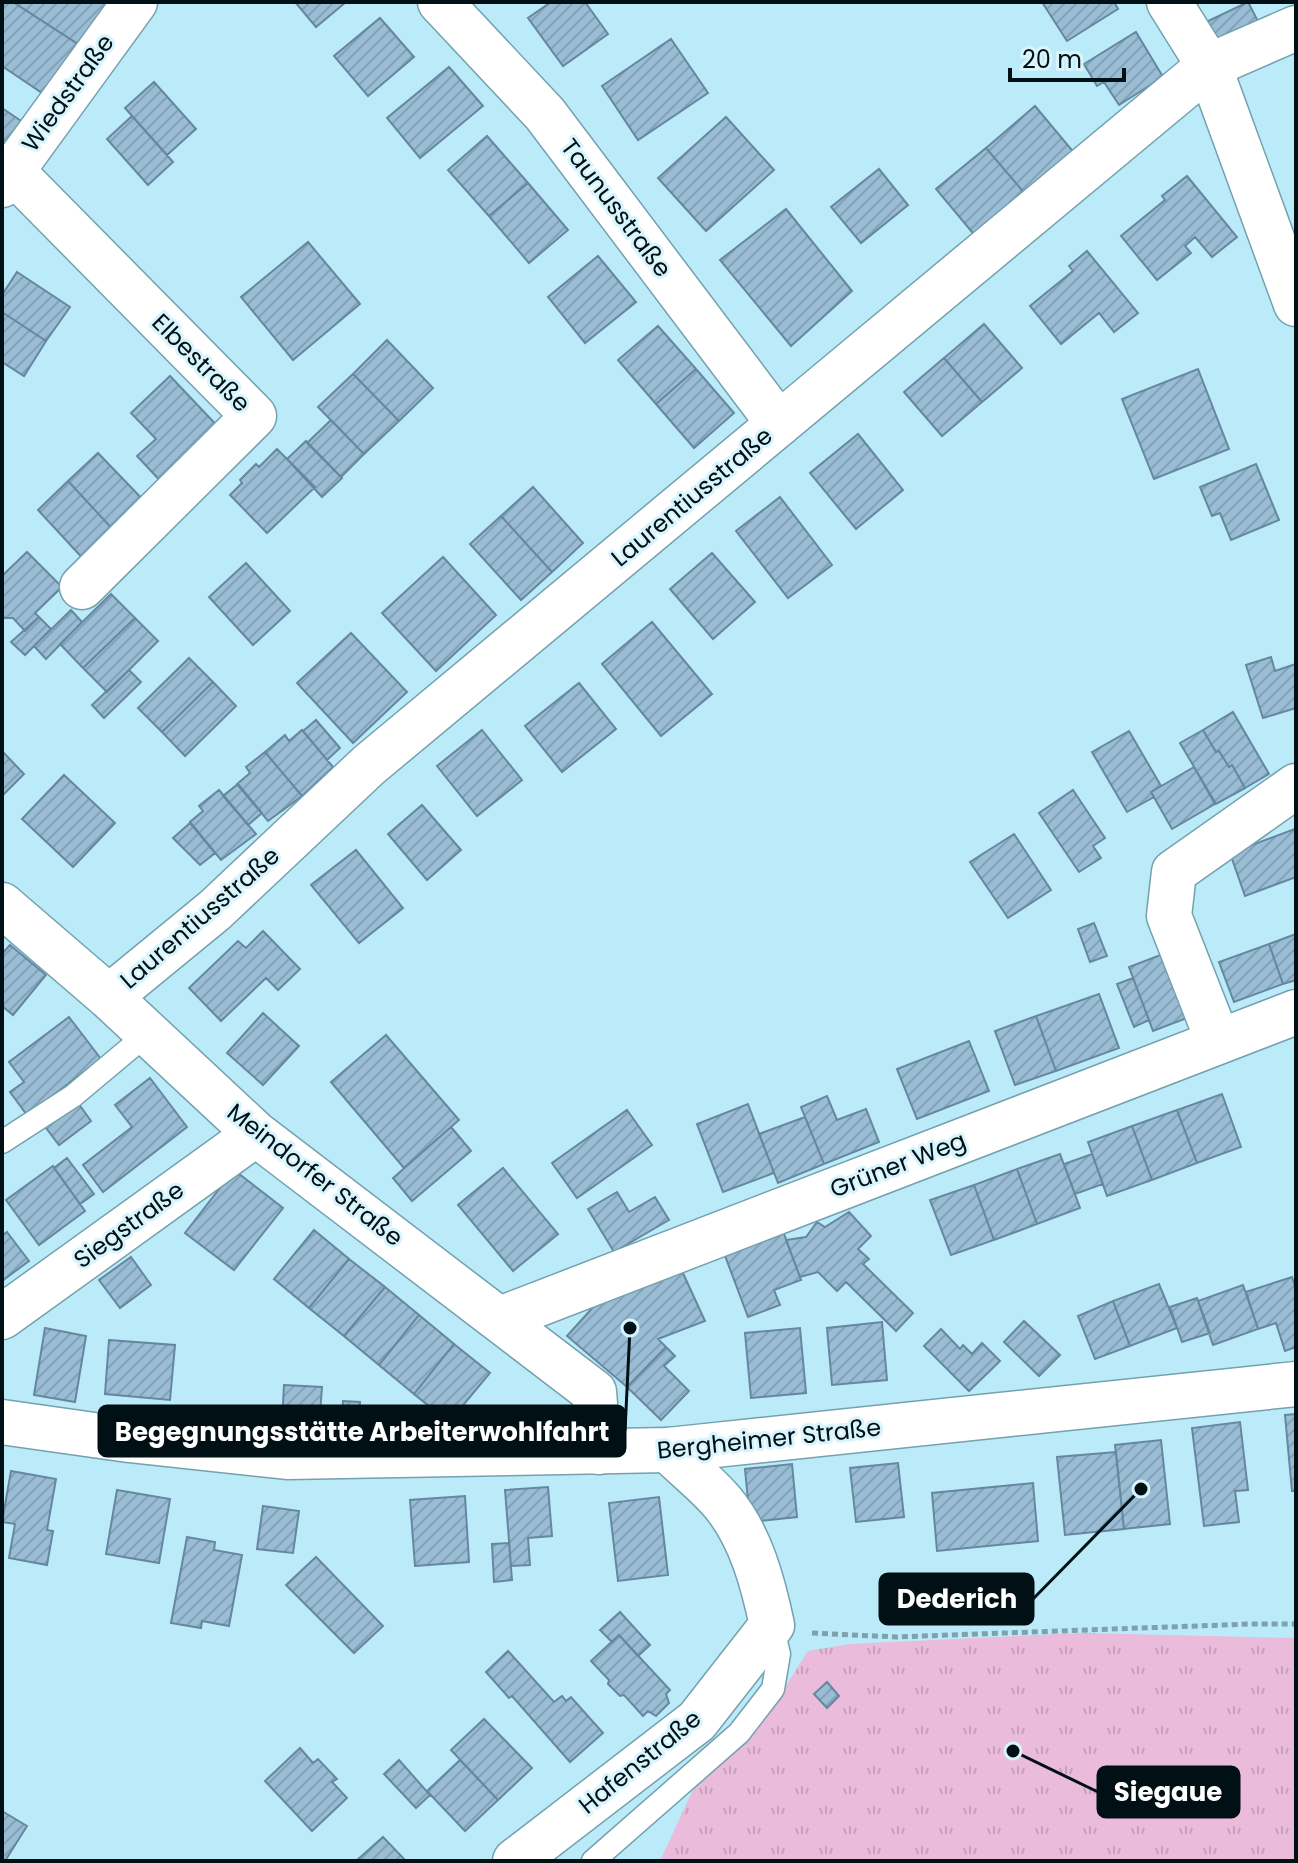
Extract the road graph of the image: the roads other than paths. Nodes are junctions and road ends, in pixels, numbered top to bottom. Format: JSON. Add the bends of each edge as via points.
{"nodes":[{"id":1,"x":135,"y":2,"type":"edge"},
{"id":2,"x":440,"y":2,"type":"edge"},
{"id":3,"x":1169,"y":2,"type":"edge"},
{"id":4,"x":1296,"y":28,"type":"edge"},
{"id":5,"x":1209,"y":66,"type":"junction"},
{"id":6,"x":7,"y":178,"type":"edge"},
{"id":7,"x":1284,"y":231,"type":"edge"},
{"id":8,"x":1296,"y":304,"type":"edge"},
{"id":9,"x":779,"y":424,"type":"junction"},
{"id":10,"x":82,"y":587,"type":"dead end"},
{"id":11,"x":1296,"y":786,"type":"edge"},
{"id":12,"x":2,"y":905,"type":"edge"},
{"id":13,"x":109,"y":997,"type":"junction"},
{"id":14,"x":1296,"y":1012,"type":"edge"},
{"id":15,"x":147,"y":1034,"type":"junction"},
{"id":16,"x":1218,"y":1041,"type":"junction"},
{"id":17,"x":256,"y":1134,"type":"junction"},
{"id":18,"x":2,"y":1142,"type":"edge"},
{"id":19,"x":2,"y":1317,"type":"edge"},
{"id":20,"x":500,"y":1319,"type":"junction"},
{"id":21,"x":1296,"y":1384,"type":"edge"},
{"id":22,"x":2,"y":1422,"type":"edge"},
{"id":23,"x":668,"y":1450,"type":"junction"},
{"id":24,"x":599,"y":1452,"type":"junction"},
{"id":25,"x":772,"y":1625,"type":"junction"},
{"id":26,"x":515,"y":1861,"type":"edge"},
{"id":27,"x":593,"y":1861,"type":"edge"}],
"edges":[{"from":1,"to":6,"type":"street","name":"Wiedstraße"},
{"from":2,"to":9,"type":"street","name":"Taunusstraße","via":[[545,114]]},
{"from":3,"to":5,"type":"street"},
{"from":4,"to":5,"type":"street","name":"Laurentiusstraße"},
{"from":5,"to":7,"type":"street"},
{"from":5,"to":9,"type":"street","name":"Laurentiusstraße"},
{"from":6,"to":10,"type":"street","name":"Elbestraße","via":[[254,416]]},
{"from":7,"to":8,"type":"street"},
{"from":9,"to":13,"type":"street","name":"Laurentiusstraße","via":[[369,765],[215,910]]},
{"from":11,"to":16,"type":"street","via":[[1174,872],[1169,916]]},
{"from":12,"to":13,"type":"street","name":"Meindorfer Straße"},
{"from":13,"to":15,"type":"street","name":"Meindorfer Straße"},
{"from":14,"to":16,"type":"street","name":"Grüner Weg"},
{"from":15,"to":17,"type":"street","name":"Meindorfer Straße"},
{"from":15,"to":18,"type":"lane","via":[[73,1096]]},
{"from":16,"to":20,"type":"street","name":"Grüner Weg"},
{"from":17,"to":19,"type":"street","name":"Siegstraße"},
{"from":17,"to":20,"type":"street","name":"Meindorfer Straße"},
{"from":20,"to":24,"type":"street","name":"Meindorfer Straße","via":[[594,1392]]},
{"from":21,"to":23,"type":"street","name":"Bergheimer Straße"},
{"from":22,"to":24,"type":"street","name":"Bergheimer Straße","via":[[287,1457]]},
{"from":23,"to":24,"type":"street","name":"Bergheimer Straße"},
{"from":23,"to":25,"type":"street","via":[[724,1504],[762,1576]]},
{"from":25,"to":26,"type":"street","name":"Hafenstraße","via":[[697,1721]]},
{"from":25,"to":27,"type":"lane","via":[[779,1654],[773,1689],[739,1733]]}]}
